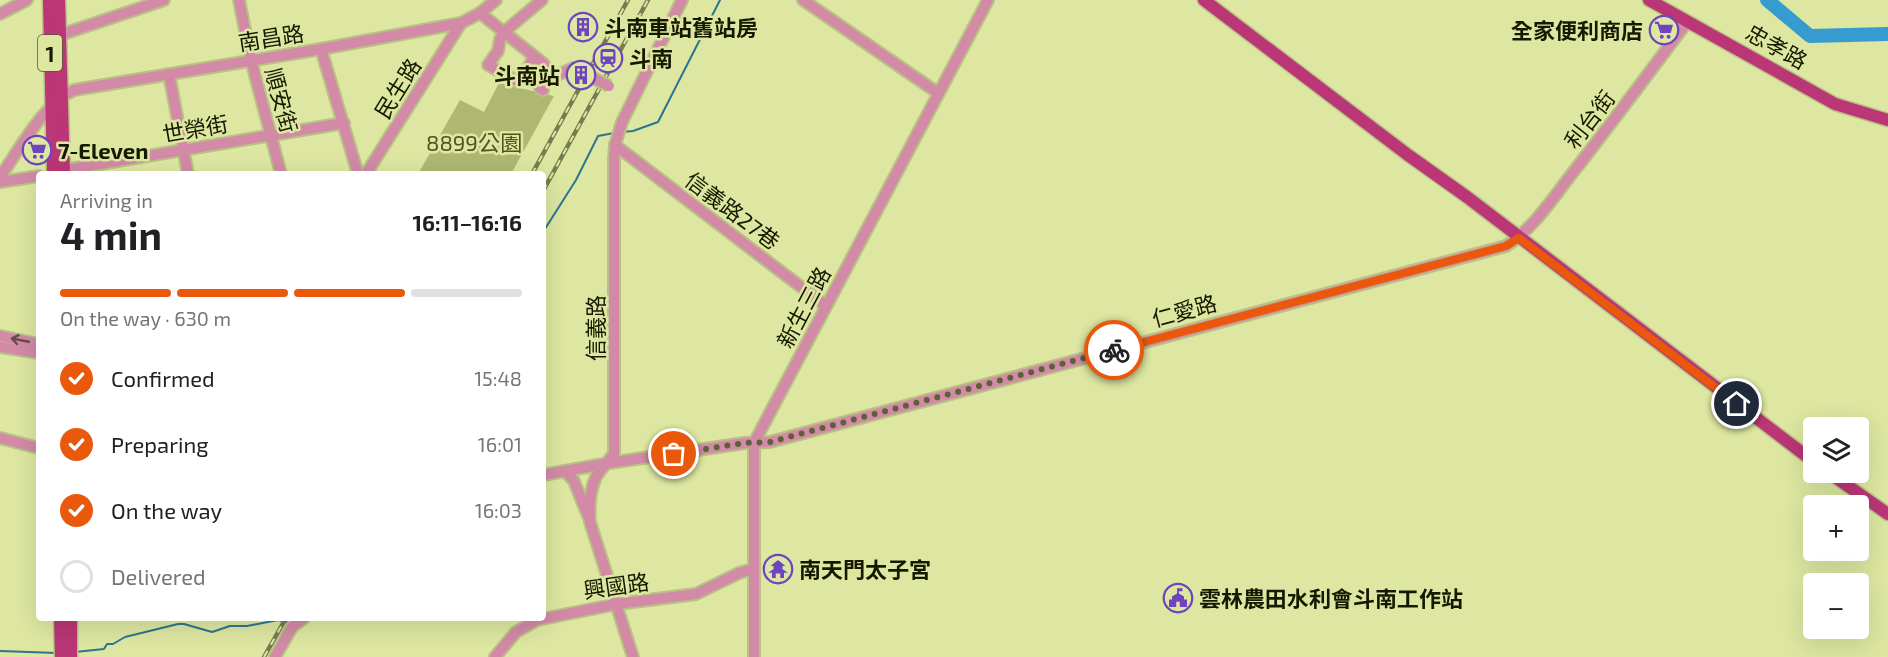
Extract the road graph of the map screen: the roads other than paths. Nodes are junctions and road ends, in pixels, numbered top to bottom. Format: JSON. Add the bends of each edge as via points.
{"nodes":[{"id":1,"x":27,"y":0,"type":"edge"},
{"id":2,"x":49,"y":0,"type":"edge"},
{"id":3,"x":59,"y":0,"type":"edge"},
{"id":4,"x":164,"y":0,"type":"edge"},
{"id":5,"x":239,"y":0,"type":"edge"},
{"id":6,"x":496,"y":0,"type":"edge"},
{"id":7,"x":541,"y":0,"type":"edge"},
{"id":8,"x":682,"y":0,"type":"edge"},
{"id":9,"x":803,"y":0,"type":"edge"},
{"id":10,"x":988,"y":0,"type":"edge"},
{"id":11,"x":1204,"y":0,"type":"edge"},
{"id":12,"x":1649,"y":0,"type":"edge"},
{"id":13,"x":480,"y":13,"type":"junction"},
{"id":14,"x":0,"y":14,"type":"edge"},
{"id":15,"x":1687,"y":22,"type":"junction"},
{"id":16,"x":461,"y":23,"type":"junction"},
{"id":17,"x":504,"y":32,"type":"junction"},
{"id":18,"x":55,"y":35,"type":"junction"},
{"id":19,"x":321,"y":49,"type":"junction"},
{"id":20,"x":534,"y":57,"type":"junction"},
{"id":21,"x":251,"y":60,"type":"junction"},
{"id":22,"x":169,"y":74,"type":"junction"},
{"id":23,"x":549,"y":79,"type":"dead end"},
{"id":24,"x":609,"y":87,"type":"dead end"},
{"id":25,"x":543,"y":90,"type":"dead end"},
{"id":26,"x":938,"y":93,"type":"junction"},
{"id":27,"x":62,"y":95,"type":"junction"},
{"id":28,"x":51,"y":106,"type":"junction"},
{"id":29,"x":1888,"y":120,"type":"edge"},
{"id":30,"x":344,"y":123,"type":"junction"},
{"id":31,"x":271,"y":134,"type":"junction"},
{"id":32,"x":615,"y":145,"type":"junction"},
{"id":33,"x":183,"y":150,"type":"junction"},
{"id":34,"x":59,"y":171,"type":"edge"},
{"id":35,"x":59,"y":171,"type":"edge"},
{"id":36,"x":70,"y":171,"type":"edge"},
{"id":37,"x":187,"y":171,"type":"edge"},
{"id":38,"x":280,"y":171,"type":"edge"},
{"id":39,"x":357,"y":171,"type":"edge"},
{"id":40,"x":368,"y":171,"type":"edge"},
{"id":41,"x":36,"y":176,"type":"edge"},
{"id":42,"x":0,"y":179,"type":"edge"},
{"id":43,"x":1519,"y":238,"type":"junction"},
{"id":44,"x":826,"y":306,"type":"junction"},
{"id":45,"x":0,"y":336,"type":"edge"},
{"id":46,"x":36,"y":343,"type":"edge"},
{"id":47,"x":0,"y":347,"type":"edge"},
{"id":48,"x":36,"y":353,"type":"edge"},
{"id":49,"x":0,"y":438,"type":"edge"},
{"id":50,"x":754,"y":443,"type":"junction"},
{"id":51,"x":36,"y":447,"type":"edge"},
{"id":52,"x":1803,"y":454,"type":"edge"},
{"id":53,"x":609,"y":463,"type":"junction"},
{"id":54,"x":565,"y":471,"type":"junction"},
{"id":55,"x":546,"y":474,"type":"edge"},
{"id":56,"x":1844,"y":483,"type":"edge"},
{"id":57,"x":1888,"y":514,"type":"edge"},
{"id":58,"x":590,"y":522,"type":"junction"},
{"id":59,"x":753,"y":569,"type":"junction"},
{"id":60,"x":617,"y":604,"type":"junction"},
{"id":61,"x":546,"y":619,"type":"edge"},
{"id":62,"x":60,"y":621,"type":"edge"},
{"id":63,"x":71,"y":621,"type":"edge"},
{"id":64,"x":300,"y":621,"type":"edge"},
{"id":65,"x":539,"y":621,"type":"edge"},
{"id":66,"x":61,"y":657,"type":"edge"},
{"id":67,"x":71,"y":657,"type":"edge"},
{"id":68,"x":275,"y":657,"type":"edge"},
{"id":69,"x":495,"y":657,"type":"edge"},
{"id":70,"x":633,"y":657,"type":"edge"},
{"id":71,"x":754,"y":657,"type":"edge"}],
"edges":[{"from":1,"to":14,"type":"street"},
{"from":2,"to":18,"type":"main road","number":"1"},
{"from":3,"to":18,"type":"main road","number":"1"},
{"from":4,"to":18,"type":"street"},
{"from":5,"to":21,"type":"street","name":"順安街"},
{"from":6,"to":13,"type":"street","name":"南昌路"},
{"from":7,"to":17,"type":"street"},
{"from":8,"to":32,"type":"street","name":"信義路","via":[[622,122]]},
{"from":9,"to":26,"type":"street"},
{"from":10,"to":26,"type":"street","name":"新生三路"},
{"from":11,"to":43,"type":"main road"},
{"from":12,"to":15,"type":"main road","name":"忠孝路"},
{"from":13,"to":16,"type":"street","name":"南昌路"},
{"from":13,"to":17,"type":"street"},
{"from":15,"to":29,"type":"main road","name":"忠孝路","via":[[1835,104]]},
{"from":15,"to":43,"type":"street","name":"利台街"},
{"from":16,"to":19,"type":"street","name":"南昌路"},
{"from":16,"to":40,"type":"street","name":"民生路"},
{"from":17,"to":20,"type":"street"},
{"from":17,"to":20,"type":"street","via":[[488,65],[515,80],[522,79]]},
{"from":18,"to":27,"type":"main road","number":"1"},
{"from":18,"to":28,"type":"main road","number":"1"},
{"from":19,"to":21,"type":"street","name":"南昌路"},
{"from":19,"to":30,"type":"street"},
{"from":20,"to":25,"type":"street","via":[[544,64],[545,78],[540,88]]},
{"from":21,"to":22,"type":"street","name":"南昌路"},
{"from":21,"to":31,"type":"street","name":"順安街"},
{"from":22,"to":27,"type":"street","name":"南昌路"},
{"from":22,"to":33,"type":"street"},
{"from":23,"to":24,"type":"street","bridge":true,"via":[[573,68]]},
{"from":26,"to":44,"type":"street","name":"新生三路"},
{"from":27,"to":28,"type":"street","name":"南昌路"},
{"from":27,"to":34,"type":"main road","number":"1"},
{"from":28,"to":35,"type":"main road","number":"1"},
{"from":28,"to":42,"type":"street","name":"南昌路"},
{"from":30,"to":31,"type":"street","name":"世榮街"},
{"from":30,"to":39,"type":"street"},
{"from":31,"to":33,"type":"street","name":"世榮街"},
{"from":31,"to":38,"type":"street","name":"順安街"},
{"from":32,"to":44,"type":"street","name":"信義路27巷"},
{"from":32,"to":53,"type":"street","name":"信義路","via":[[615,401],[614,453]]},
{"from":33,"to":36,"type":"street","name":"世榮街"},
{"from":33,"to":37,"type":"street"},
{"from":41,"to":42,"type":"street"},
{"from":43,"to":50,"type":"street","name":"仁愛路","via":[[1506,246],[1253,314],[770,442]]},
{"from":43,"to":52,"type":"main road"},
{"from":44,"to":50,"type":"street","name":"新生三路"},
{"from":46,"to":45,"type":"street","one_way":true},
{"from":47,"to":48,"type":"street"},
{"from":49,"to":51,"type":"street"},
{"from":50,"to":53,"type":"street","name":"仁愛路"},
{"from":50,"to":59,"type":"street","name":"新生三路"},
{"from":53,"to":54,"type":"street","name":"仁愛路"},
{"from":53,"to":58,"type":"street","name":"信義路","via":[[596,477],[590,497]]},
{"from":54,"to":55,"type":"street","name":"仁愛路"},
{"from":54,"to":58,"type":"street","via":[[574,481]]},
{"from":56,"to":57,"type":"main road"},
{"from":58,"to":60,"type":"street","name":"信義路"},
{"from":59,"to":60,"type":"street","name":"興國路","via":[[696,594]]},
{"from":59,"to":71,"type":"street","name":"新生三路"},
{"from":60,"to":61,"type":"street","name":"興國路"},
{"from":60,"to":70,"type":"street","name":"信義路"},
{"from":62,"to":66,"type":"main road"},
{"from":63,"to":67,"type":"main road"},
{"from":64,"to":68,"type":"street","via":[[292,627]]},
{"from":65,"to":69,"type":"street","name":"興國路","via":[[528,624],[509,639]]}]}
